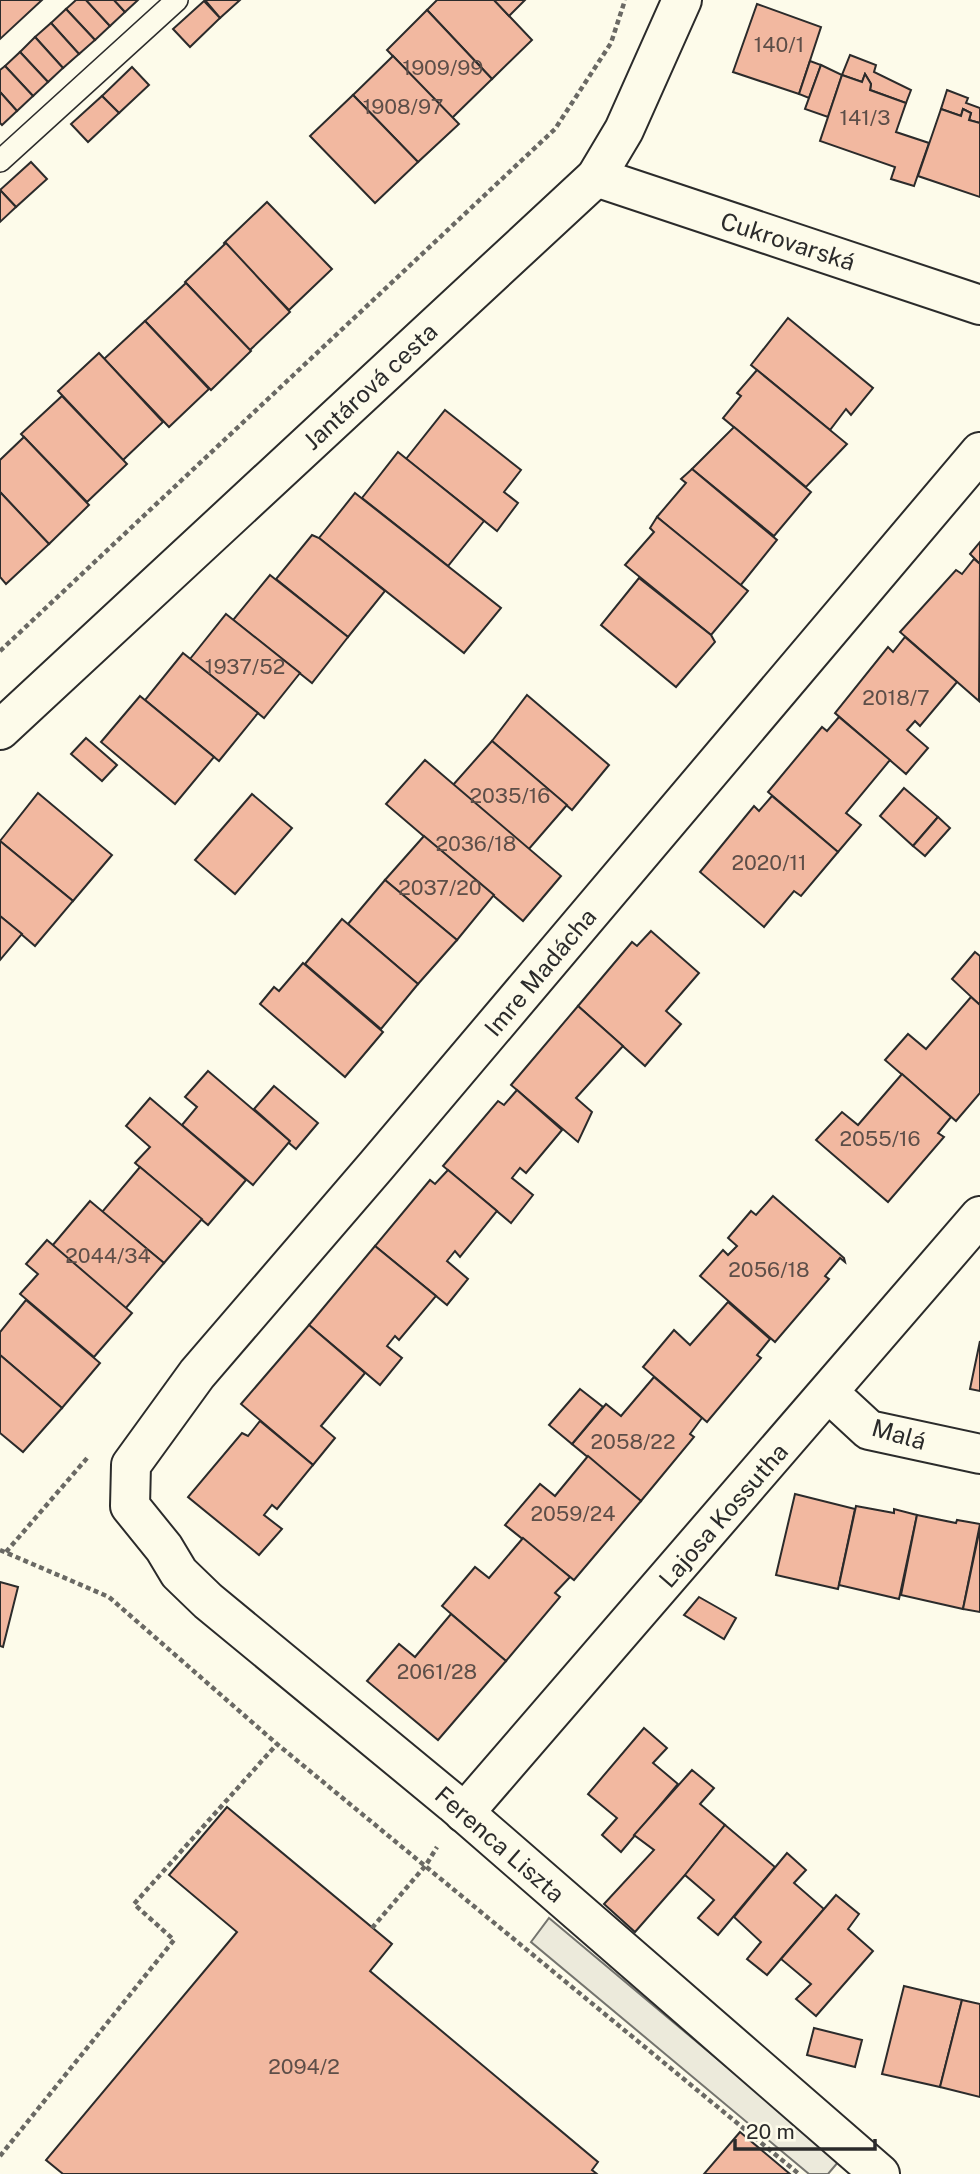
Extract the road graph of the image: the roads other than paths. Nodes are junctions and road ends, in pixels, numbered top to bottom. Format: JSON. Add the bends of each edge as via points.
{"nodes":[{"id":1,"x":177,"y":0,"type":"edge"},
{"id":2,"x":682,"y":0,"type":"edge"},
{"id":3,"x":0,"y":161,"type":"edge"},
{"id":4,"x":596,"y":177,"type":"junction"},
{"id":5,"x":980,"y":305,"type":"edge"},
{"id":6,"x":980,"y":452,"type":"edge"},
{"id":7,"x":0,"y":730,"type":"edge"},
{"id":8,"x":980,"y":1216,"type":"edge"},
{"id":9,"x":829,"y":1393,"type":"junction"},
{"id":10,"x":980,"y":1454,"type":"edge"},
{"id":11,"x":130,"y":1506,"type":"joint"},
{"id":12,"x":453,"y":1825,"type":"junction"},
{"id":13,"x":880,"y":2174,"type":"edge"}],
"edges":[{"from":1,"to":3,"type":"lane"},
{"from":2,"to":4,"type":"street","name":"Jantárová cesta","via":[[624,130]]},
{"from":4,"to":5,"type":"street","name":"Cukrovarská"},
{"from":4,"to":7,"type":"street","name":"Jantárová cesta"},
{"from":6,"to":11,"type":"street","name":"Imre Madácha","via":[[197,1374],[131,1465]]},
{"from":8,"to":9,"type":"street","name":"Lajosa Kossutha"},
{"from":9,"to":10,"type":"street","name":"Malá","via":[[869,1430]]},
{"from":9,"to":12,"type":"street","name":"Lajosa Kossutha"},
{"from":11,"to":12,"type":"street","name":"Ferenca Liszta","via":[[179,1573]]},
{"from":12,"to":13,"type":"street","name":"Ferenca Liszta"}]}
